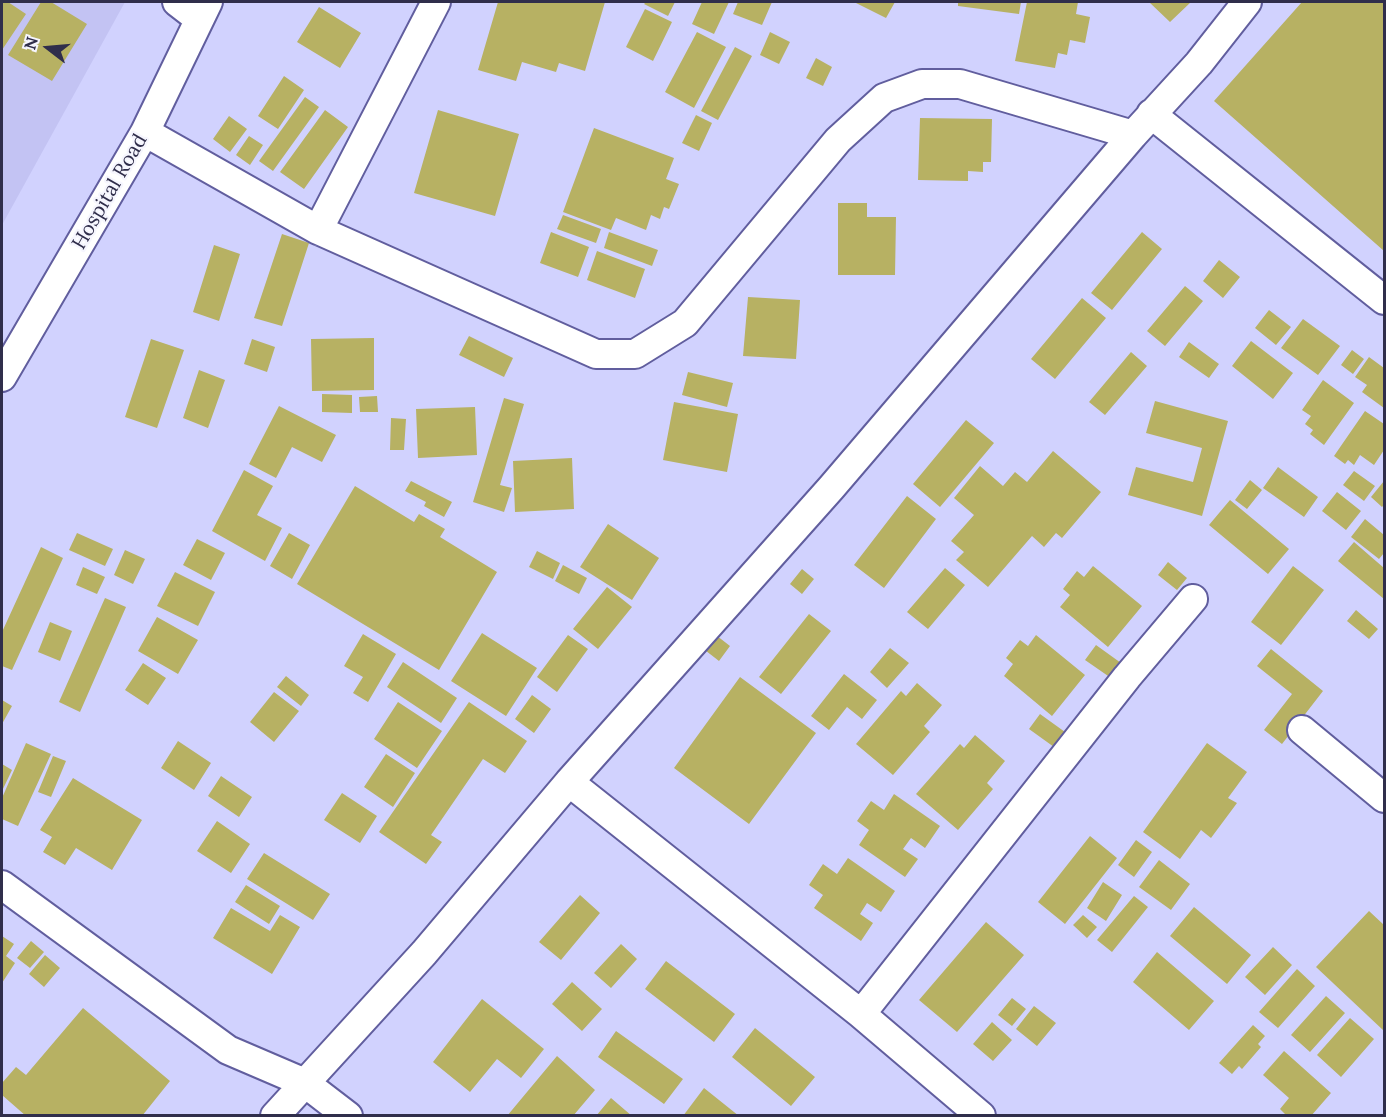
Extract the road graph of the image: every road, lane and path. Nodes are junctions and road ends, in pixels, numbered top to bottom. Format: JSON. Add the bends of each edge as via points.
{"nodes":[{"id":1,"x":436,"y":2,"type":"edge"},
{"id":2,"x":1247,"y":2,"type":"edge"},
{"id":3,"x":195,"y":7,"type":"edge"},
{"id":4,"x":1151,"y":114,"type":"junction"},
{"id":5,"x":145,"y":132,"type":"junction"},
{"id":6,"x":1133,"y":135,"type":"junction"},
{"id":7,"x":318,"y":230,"type":"junction"},
{"id":8,"x":1384,"y":300,"type":"edge"},
{"id":9,"x":2,"y":377,"type":"edge"},
{"id":10,"x":1193,"y":599,"type":"dead end"},
{"id":11,"x":1302,"y":730,"type":"dead end"},
{"id":12,"x":569,"y":782,"type":"junction"},
{"id":13,"x":1384,"y":798,"type":"edge"},
{"id":14,"x":2,"y":885,"type":"edge"},
{"id":15,"x":861,"y":1014,"type":"junction"},
{"id":16,"x":305,"y":1083,"type":"junction"},
{"id":17,"x":275,"y":1116,"type":"edge"},
{"id":18,"x":348,"y":1116,"type":"edge"},
{"id":19,"x":981,"y":1116,"type":"edge"}],
"edges":[{"from":1,"to":7,"type":"street"},
{"from":2,"to":4,"type":"street","via":[[1199,63]]},
{"from":3,"to":5,"type":"street","name":"Hospital Road"},
{"from":4,"to":6,"type":"street"},
{"from":4,"to":8,"type":"street"},
{"from":5,"to":7,"type":"street"},
{"from":5,"to":9,"type":"street","name":"Hospital Road"},
{"from":6,"to":7,"type":"street","via":[[960,84],[922,84],[884,98],[838,140],[685,323],[635,354],[596,354]]},
{"from":6,"to":12,"type":"street","via":[[831,488]]},
{"from":10,"to":15,"type":"street","via":[[1126,677]]},
{"from":11,"to":13,"type":"street"},
{"from":12,"to":15,"type":"street"},
{"from":12,"to":16,"type":"street","via":[[424,953]]},
{"from":14,"to":16,"type":"street","via":[[228,1050]]},
{"from":15,"to":19,"type":"street"},
{"from":16,"to":17,"type":"street"},
{"from":16,"to":18,"type":"street"}]}
